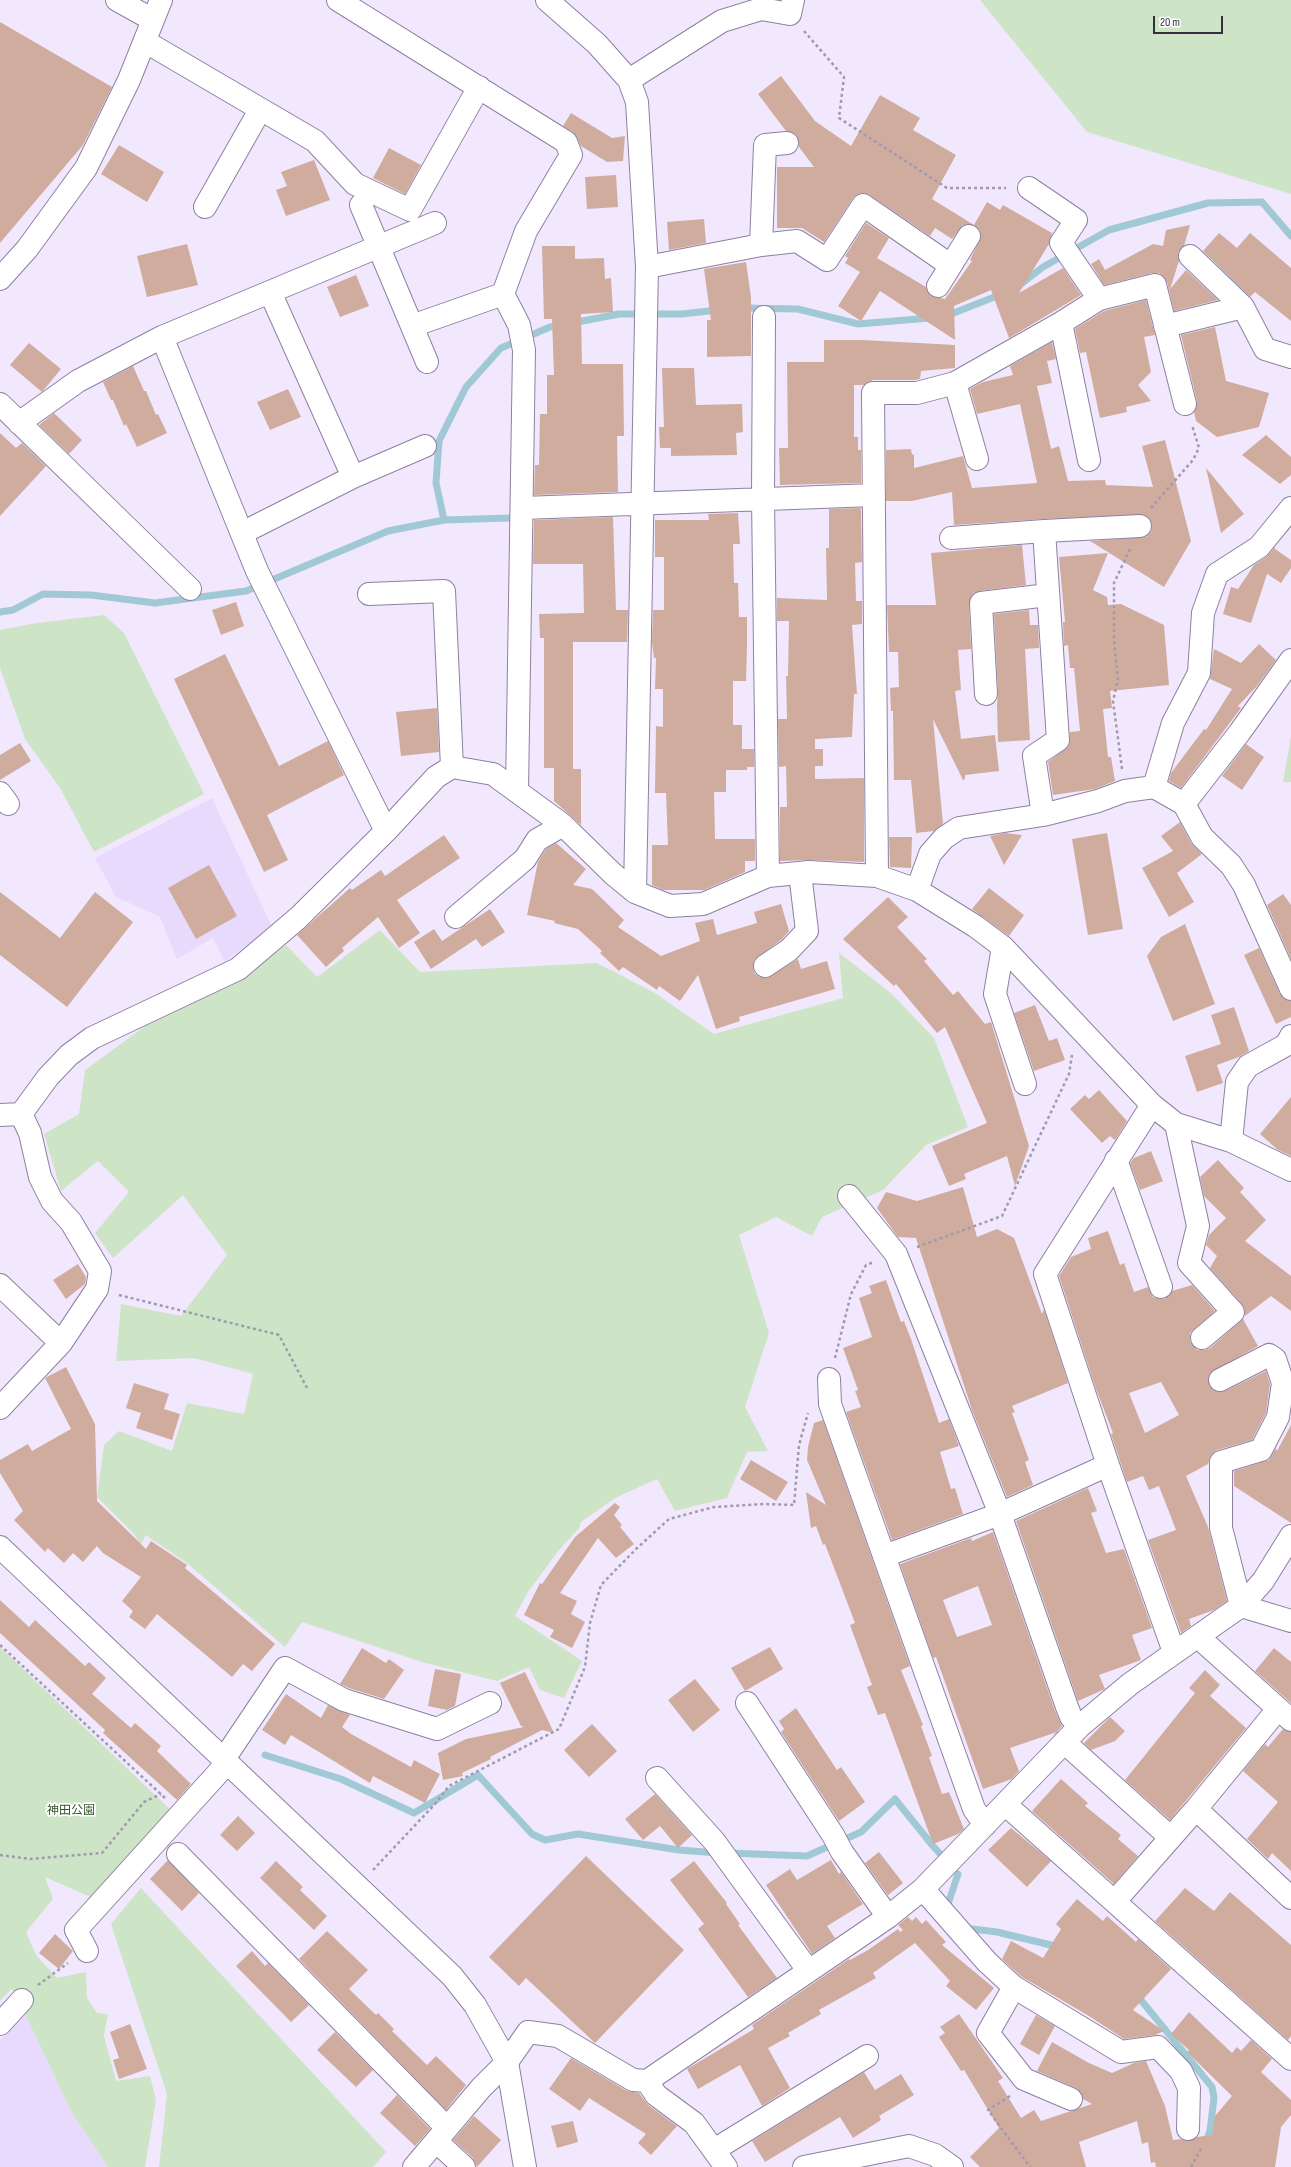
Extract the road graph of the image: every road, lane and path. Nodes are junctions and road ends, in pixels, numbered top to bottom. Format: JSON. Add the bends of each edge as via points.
{"nodes":[{"id":1,"x":116,"y":0,"type":"edge"},
{"id":2,"x":161,"y":0,"type":"edge"},
{"id":3,"x":338,"y":0,"type":"edge"},
{"id":4,"x":547,"y":0,"type":"edge"},
{"id":5,"x":791,"y":7,"type":"edge"},
{"id":6,"x":153,"y":20,"type":"junction"},
{"id":7,"x":146,"y":42,"type":"junction"},
{"id":8,"x":629,"y":80,"type":"junction"},
{"id":9,"x":479,"y":87,"type":"junction"},
{"id":10,"x":260,"y":110,"type":"junction"},
{"id":11,"x":788,"y":142,"type":"dead end"},
{"id":12,"x":1029,"y":188,"type":"joint"},
{"id":13,"x":361,"y":205,"type":"dead end"},
{"id":14,"x":205,"y":207,"type":"dead end"},
{"id":15,"x":436,"y":223,"type":"dead end"},
{"id":16,"x":969,"y":236,"type":"dead end"},
{"id":17,"x":761,"y":245,"type":"junction"},
{"id":18,"x":379,"y":247,"type":"junction"},
{"id":19,"x":1190,"y":256,"type":"dead end"},
{"id":20,"x":950,"y":265,"type":"junction"},
{"id":21,"x":647,"y":267,"type":"junction"},
{"id":22,"x":0,"y":279,"type":"edge"},
{"id":23,"x":938,"y":286,"type":"dead end"},
{"id":24,"x":270,"y":292,"type":"junction"},
{"id":25,"x":503,"y":294,"type":"junction"},
{"id":26,"x":1099,"y":298,"type":"junction"},
{"id":27,"x":1243,"y":307,"type":"junction"},
{"id":28,"x":764,"y":317,"type":"dead end"},
{"id":29,"x":1061,"y":323,"type":"junction"},
{"id":30,"x":412,"y":326,"type":"junction"},
{"id":31,"x":1165,"y":326,"type":"junction"},
{"id":32,"x":162,"y":337,"type":"junction"},
{"id":33,"x":1291,"y":357,"type":"edge"},
{"id":34,"x":427,"y":362,"type":"dead end"},
{"id":35,"x":954,"y":383,"type":"junction"},
{"id":36,"x":0,"y":404,"type":"edge"},
{"id":37,"x":1185,"y":404,"type":"joint"},
{"id":38,"x":19,"y":423,"type":"junction"},
{"id":39,"x":425,"y":446,"type":"dead end"},
{"id":40,"x":977,"y":459,"type":"dead end"},
{"id":41,"x":1089,"y":460,"type":"dead end"},
{"id":42,"x":353,"y":477,"type":"junction"},
{"id":43,"x":874,"y":495,"type":"junction"},
{"id":44,"x":763,"y":498,"type":"junction"},
{"id":45,"x":642,"y":505,"type":"junction"},
{"id":46,"x":523,"y":508,"type":"junction"},
{"id":47,"x":1291,"y":508,"type":"edge"},
{"id":48,"x":1140,"y":526,"type":"junction"},
{"id":49,"x":1044,"y":531,"type":"junction"},
{"id":50,"x":242,"y":533,"type":"junction"},
{"id":51,"x":951,"y":538,"type":"dead end"},
{"id":52,"x":190,"y":589,"type":"dead end"},
{"id":53,"x":369,"y":594,"type":"dead end"},
{"id":54,"x":1048,"y":595,"type":"junction"},
{"id":55,"x":1291,"y":660,"type":"edge"},
{"id":56,"x":986,"y":694,"type":"dead end"},
{"id":57,"x":452,"y":767,"type":"junction"},
{"id":58,"x":1154,"y":787,"type":"junction"},
{"id":59,"x":517,"y":790,"type":"junction"},
{"id":60,"x":1125,"y":792,"type":"junction"},
{"id":61,"x":1184,"y":804,"type":"junction"},
{"id":62,"x":1042,"y":815,"type":"junction"},
{"id":63,"x":563,"y":825,"type":"junction"},
{"id":64,"x":386,"y":831,"type":"junction"},
{"id":65,"x":800,"y":873,"type":"junction"},
{"id":66,"x":768,"y":876,"type":"junction"},
{"id":67,"x":877,"y":876,"type":"junction"},
{"id":68,"x":917,"y":890,"type":"junction"},
{"id":69,"x":635,"y":892,"type":"junction"},
{"id":70,"x":456,"y":917,"type":"dead end"},
{"id":71,"x":1003,"y":947,"type":"junction"},
{"id":72,"x":765,"y":966,"type":"dead end"},
{"id":73,"x":1291,"y":989,"type":"edge"},
{"id":74,"x":1077,"y":1027,"type":"junction"},
{"id":75,"x":1291,"y":1036,"type":"edge"},
{"id":76,"x":1025,"y":1084,"type":"dead end"},
{"id":77,"x":1152,"y":1105,"type":"junction"},
{"id":78,"x":11,"y":1115,"type":"edge"},
{"id":79,"x":1176,"y":1124,"type":"junction"},
{"id":80,"x":1231,"y":1141,"type":"junction"},
{"id":81,"x":1116,"y":1160,"type":"junction"},
{"id":82,"x":1291,"y":1170,"type":"edge"},
{"id":83,"x":849,"y":1196,"type":"dead end"},
{"id":84,"x":896,"y":1254,"type":"junction"},
{"id":85,"x":0,"y":1285,"type":"edge"},
{"id":86,"x":1161,"y":1287,"type":"dead end"},
{"id":87,"x":97,"y":1290,"type":"junction"},
{"id":88,"x":1202,"y":1338,"type":"dead end"},
{"id":89,"x":61,"y":1343,"type":"junction"},
{"id":90,"x":830,"y":1379,"type":"dead end"},
{"id":91,"x":1220,"y":1380,"type":"dead end"},
{"id":92,"x":308,"y":1388,"type":"dead end"},
{"id":93,"x":0,"y":1408,"type":"edge"},
{"id":94,"x":1108,"y":1465,"type":"junction"},
{"id":95,"x":794,"y":1505,"type":"dead end"},
{"id":96,"x":1000,"y":1514,"type":"junction"},
{"id":97,"x":1291,"y":1536,"type":"edge"},
{"id":98,"x":0,"y":1547,"type":"edge"},
{"id":99,"x":884,"y":1556,"type":"junction"},
{"id":100,"x":1241,"y":1606,"type":"junction"},
{"id":101,"x":1291,"y":1622,"type":"edge"},
{"id":102,"x":1201,"y":1636,"type":"junction"},
{"id":103,"x":0,"y":1645,"type":"edge"},
{"id":104,"x":1174,"y":1652,"type":"junction"},
{"id":105,"x":490,"y":1703,"type":"dead end"},
{"id":106,"x":747,"y":1703,"type":"dead end"},
{"id":107,"x":1285,"y":1714,"type":"edge"},
{"id":108,"x":1076,"y":1722,"type":"junction"},
{"id":109,"x":1064,"y":1742,"type":"junction"},
{"id":110,"x":226,"y":1761,"type":"junction"},
{"id":111,"x":657,"y":1778,"type":"dead end"},
{"id":112,"x":161,"y":1794,"type":"junction"},
{"id":113,"x":1006,"y":1805,"type":"junction"},
{"id":114,"x":1196,"y":1809,"type":"junction"},
{"id":115,"x":181,"y":1813,"type":"junction"},
{"id":116,"x":980,"y":1817,"type":"junction"},
{"id":117,"x":1170,"y":1838,"type":"junction"},
{"id":118,"x":0,"y":1854,"type":"edge"},
{"id":119,"x":178,"y":1854,"type":"dead end"},
{"id":120,"x":372,"y":1872,"type":"dead end"},
{"id":121,"x":923,"y":1889,"type":"junction"},
{"id":122,"x":1291,"y":1898,"type":"edge"},
{"id":123,"x":1115,"y":1901,"type":"junction"},
{"id":124,"x":888,"y":1917,"type":"junction"},
{"id":125,"x":87,"y":1951,"type":"joint"},
{"id":126,"x":808,"y":1970,"type":"junction"},
{"id":127,"x":1014,"y":1988,"type":"junction"},
{"id":128,"x":22,"y":2000,"type":"joint"},
{"id":129,"x":0,"y":2024,"type":"edge"},
{"id":130,"x":867,"y":2056,"type":"dead end"},
{"id":131,"x":1291,"y":2059,"type":"edge"},
{"id":132,"x":507,"y":2062,"type":"junction"},
{"id":133,"x":647,"y":2081,"type":"junction"},
{"id":134,"x":1030,"y":2083,"type":"junction"},
{"id":135,"x":1071,"y":2099,"type":"dead end"},
{"id":136,"x":1188,"y":2129,"type":"dead end"},
{"id":137,"x":442,"y":2135,"type":"junction"},
{"id":138,"x":720,"y":2159,"type":"edge"},
{"id":139,"x":414,"y":2167,"type":"edge"},
{"id":140,"x":464,"y":2167,"type":"edge"},
{"id":141,"x":525,"y":2167,"type":"edge"},
{"id":142,"x":804,"y":2167,"type":"edge"},
{"id":143,"x":952,"y":2167,"type":"edge"},
{"id":144,"x":1030,"y":2167,"type":"edge"}],
"edges":[{"from":1,"to":6,"type":"street"},
{"from":2,"to":6,"type":"street"},
{"from":3,"to":9,"type":"street"},
{"from":4,"to":8,"type":"street","via":[[597,44]]},
{"from":5,"to":8,"type":"street","via":[[761,9],[722,21]]},
{"from":5,"to":12,"type":"path","via":[[844,77],[838,118],[948,188]]},
{"from":6,"to":7,"type":"street"},
{"from":7,"to":10,"type":"street"},
{"from":7,"to":22,"type":"street","via":[[86,168],[27,249]]},
{"from":8,"to":21,"type":"street","via":[[637,102]]},
{"from":9,"to":10,"type":"street","via":[[410,210],[355,184],[315,142]]},
{"from":9,"to":25,"type":"street","via":[[566,142],[572,155],[526,231]]},
{"from":10,"to":14,"type":"street"},
{"from":11,"to":17,"type":"street","via":[[765,145]]},
{"from":12,"to":26,"type":"street","via":[[1076,220],[1061,243]]},
{"from":13,"to":18,"type":"street"},
{"from":15,"to":18,"type":"street"},
{"from":16,"to":20,"type":"street"},
{"from":17,"to":20,"type":"street","via":[[797,242],[828,260],[862,205]]},
{"from":17,"to":21,"type":"street"},
{"from":18,"to":24,"type":"street"},
{"from":18,"to":30,"type":"street"},
{"from":19,"to":27,"type":"street"},
{"from":20,"to":23,"type":"street"},
{"from":21,"to":45,"type":"street"},
{"from":24,"to":32,"type":"street"},
{"from":24,"to":42,"type":"street"},
{"from":25,"to":30,"type":"street"},
{"from":25,"to":46,"type":"street","via":[[519,325],[524,350]]},
{"from":26,"to":29,"type":"street"},
{"from":26,"to":31,"type":"street","via":[[1155,285]]},
{"from":27,"to":31,"type":"street"},
{"from":27,"to":33,"type":"street","via":[[1265,349]]},
{"from":28,"to":44,"type":"street"},
{"from":29,"to":35,"type":"street"},
{"from":29,"to":41,"type":"street"},
{"from":30,"to":34,"type":"street"},
{"from":31,"to":37,"type":"street"},
{"from":32,"to":38,"type":"street","via":[[78,381]]},
{"from":32,"to":50,"type":"street"},
{"from":35,"to":40,"type":"street"},
{"from":35,"to":43,"type":"street","via":[[917,393],[873,393]]},
{"from":36,"to":38,"type":"street"},
{"from":37,"to":48,"type":"path","via":[[1200,448],[1193,460],[1155,503]]},
{"from":38,"to":52,"type":"street"},
{"from":39,"to":42,"type":"street"},
{"from":42,"to":50,"type":"street"},
{"from":43,"to":44,"type":"street"},
{"from":43,"to":67,"type":"street"},
{"from":44,"to":45,"type":"street"},
{"from":44,"to":66,"type":"street"},
{"from":45,"to":46,"type":"street"},
{"from":45,"to":69,"type":"street"},
{"from":46,"to":59,"type":"street"},
{"from":47,"to":58,"type":"street","via":[[1259,547],[1217,574],[1204,613],[1199,673],[1173,723]]},
{"from":48,"to":49,"type":"street"},
{"from":48,"to":60,"type":"path","via":[[1114,583],[1114,639],[1118,680],[1113,701]]},
{"from":49,"to":51,"type":"street"},
{"from":49,"to":54,"type":"street"},
{"from":50,"to":64,"type":"street","via":[[261,580]]},
{"from":53,"to":57,"type":"street","via":[[444,591]]},
{"from":54,"to":56,"type":"street","via":[[981,603]]},
{"from":54,"to":62,"type":"street","via":[[1058,740],[1034,756]]},
{"from":55,"to":61,"type":"street","via":[[1240,732]]},
{"from":57,"to":59,"type":"street","via":[[492,774]]},
{"from":57,"to":64,"type":"street","via":[[436,777]]},
{"from":58,"to":60,"type":"street"},
{"from":58,"to":61,"type":"street"},
{"from":59,"to":63,"type":"street"},
{"from":60,"to":62,"type":"street"},
{"from":61,"to":73,"type":"street","via":[[1202,837],[1231,865],[1244,885]]},
{"from":62,"to":68,"type":"street","via":[[959,828],[944,838],[930,854]]},
{"from":63,"to":69,"type":"street"},
{"from":63,"to":70,"type":"street","via":[[537,840],[525,859]]},
{"from":64,"to":78,"type":"street","via":[[298,918],[238,969],[92,1038],[69,1055]]},
{"from":65,"to":66,"type":"street"},
{"from":65,"to":67,"type":"street"},
{"from":65,"to":72,"type":"street","via":[[807,931],[789,950]]},
{"from":66,"to":69,"type":"street","via":[[703,904],[670,906]]},
{"from":67,"to":68,"type":"street"},
{"from":68,"to":71,"type":"street","via":[[975,926]]},
{"from":71,"to":74,"type":"street"},
{"from":71,"to":76,"type":"street","via":[[995,994]]},
{"from":74,"to":77,"type":"street"},
{"from":74,"to":84,"type":"path","via":[[1069,1074],[1002,1216]]},
{"from":75,"to":80,"type":"street","via":[[1286,1045],[1248,1066],[1237,1082]]},
{"from":77,"to":79,"type":"street"},
{"from":77,"to":81,"type":"street"},
{"from":78,"to":87,"type":"street","via":[[30,1133],[40,1177],[52,1201],[71,1222],[100,1271]]},
{"from":79,"to":80,"type":"street"},
{"from":79,"to":88,"type":"street","via":[[1198,1226],[1189,1264],[1233,1312]]},
{"from":80,"to":82,"type":"street"},
{"from":81,"to":86,"type":"street"},
{"from":81,"to":94,"type":"street","via":[[1045,1274]]},
{"from":83,"to":84,"type":"street"},
{"from":84,"to":96,"type":"street"},
{"from":85,"to":89,"type":"street"},
{"from":87,"to":89,"type":"street"},
{"from":87,"to":92,"type":"path","via":[[279,1335]]},
{"from":89,"to":93,"type":"street"},
{"from":90,"to":99,"type":"street","via":[[830,1404]]},
{"from":91,"to":100,"type":"street","via":[[1268,1355],[1275,1359],[1283,1383],[1278,1417],[1261,1450],[1220,1462],[1221,1528]]},
{"from":94,"to":96,"type":"street"},
{"from":94,"to":104,"type":"street"},
{"from":95,"to":120,"type":"path","via":[[714,1507],[669,1519],[601,1585],[590,1623],[586,1667],[559,1728],[449,1786]]},
{"from":96,"to":99,"type":"street"},
{"from":96,"to":108,"type":"street"},
{"from":97,"to":100,"type":"street","via":[[1263,1582]]},
{"from":98,"to":110,"type":"street"},
{"from":99,"to":116,"type":"street"},
{"from":100,"to":101,"type":"street"},
{"from":100,"to":102,"type":"street"},
{"from":102,"to":104,"type":"street"},
{"from":102,"to":107,"type":"street","via":[[1206,1644]]},
{"from":103,"to":112,"type":"path"},
{"from":104,"to":108,"type":"street"},
{"from":105,"to":110,"type":"street","via":[[437,1729],[344,1700],[286,1668]]},
{"from":106,"to":124,"type":"street"},
{"from":107,"to":114,"type":"street"},
{"from":108,"to":109,"type":"street"},
{"from":109,"to":113,"type":"street"},
{"from":109,"to":117,"type":"street"},
{"from":110,"to":115,"type":"street"},
{"from":110,"to":132,"type":"street","via":[[452,1976],[475,2005]]},
{"from":111,"to":126,"type":"street","via":[[714,1841]]},
{"from":112,"to":115,"type":"path"},
{"from":112,"to":118,"type":"path","via":[[144,1802],[102,1853],[30,1859]]},
{"from":113,"to":116,"type":"street"},
{"from":113,"to":123,"type":"street"},
{"from":114,"to":117,"type":"street"},
{"from":114,"to":122,"type":"street"},
{"from":115,"to":125,"type":"street","via":[[76,1930]]},
{"from":116,"to":121,"type":"street"},
{"from":117,"to":123,"type":"street"},
{"from":119,"to":137,"type":"street"},
{"from":121,"to":124,"type":"street"},
{"from":121,"to":127,"type":"street","via":[[987,1962]]},
{"from":123,"to":131,"type":"street"},
{"from":124,"to":126,"type":"street"},
{"from":125,"to":128,"type":"path","via":[[44,1979]]},
{"from":126,"to":133,"type":"street"},
{"from":127,"to":134,"type":"street","via":[[988,2033],[1024,2079]]},
{"from":127,"to":136,"type":"street","via":[[1121,2052],[1158,2047],[1181,2071],[1189,2088]]},
{"from":128,"to":129,"type":"street"},
{"from":130,"to":138,"type":"street"},
{"from":132,"to":133,"type":"street","via":[[528,2032],[558,2036],[633,2080]]},
{"from":132,"to":137,"type":"street","via":[[481,2088]]},
{"from":132,"to":141,"type":"street"},
{"from":133,"to":138,"type":"street","via":[[656,2095],[694,2123]]},
{"from":134,"to":135,"type":"street"},
{"from":134,"to":144,"type":"path","via":[[988,2110]]},
{"from":137,"to":139,"type":"street"},
{"from":137,"to":140,"type":"street"},
{"from":142,"to":143,"type":"street","via":[[909,2146],[935,2155]]}]}
